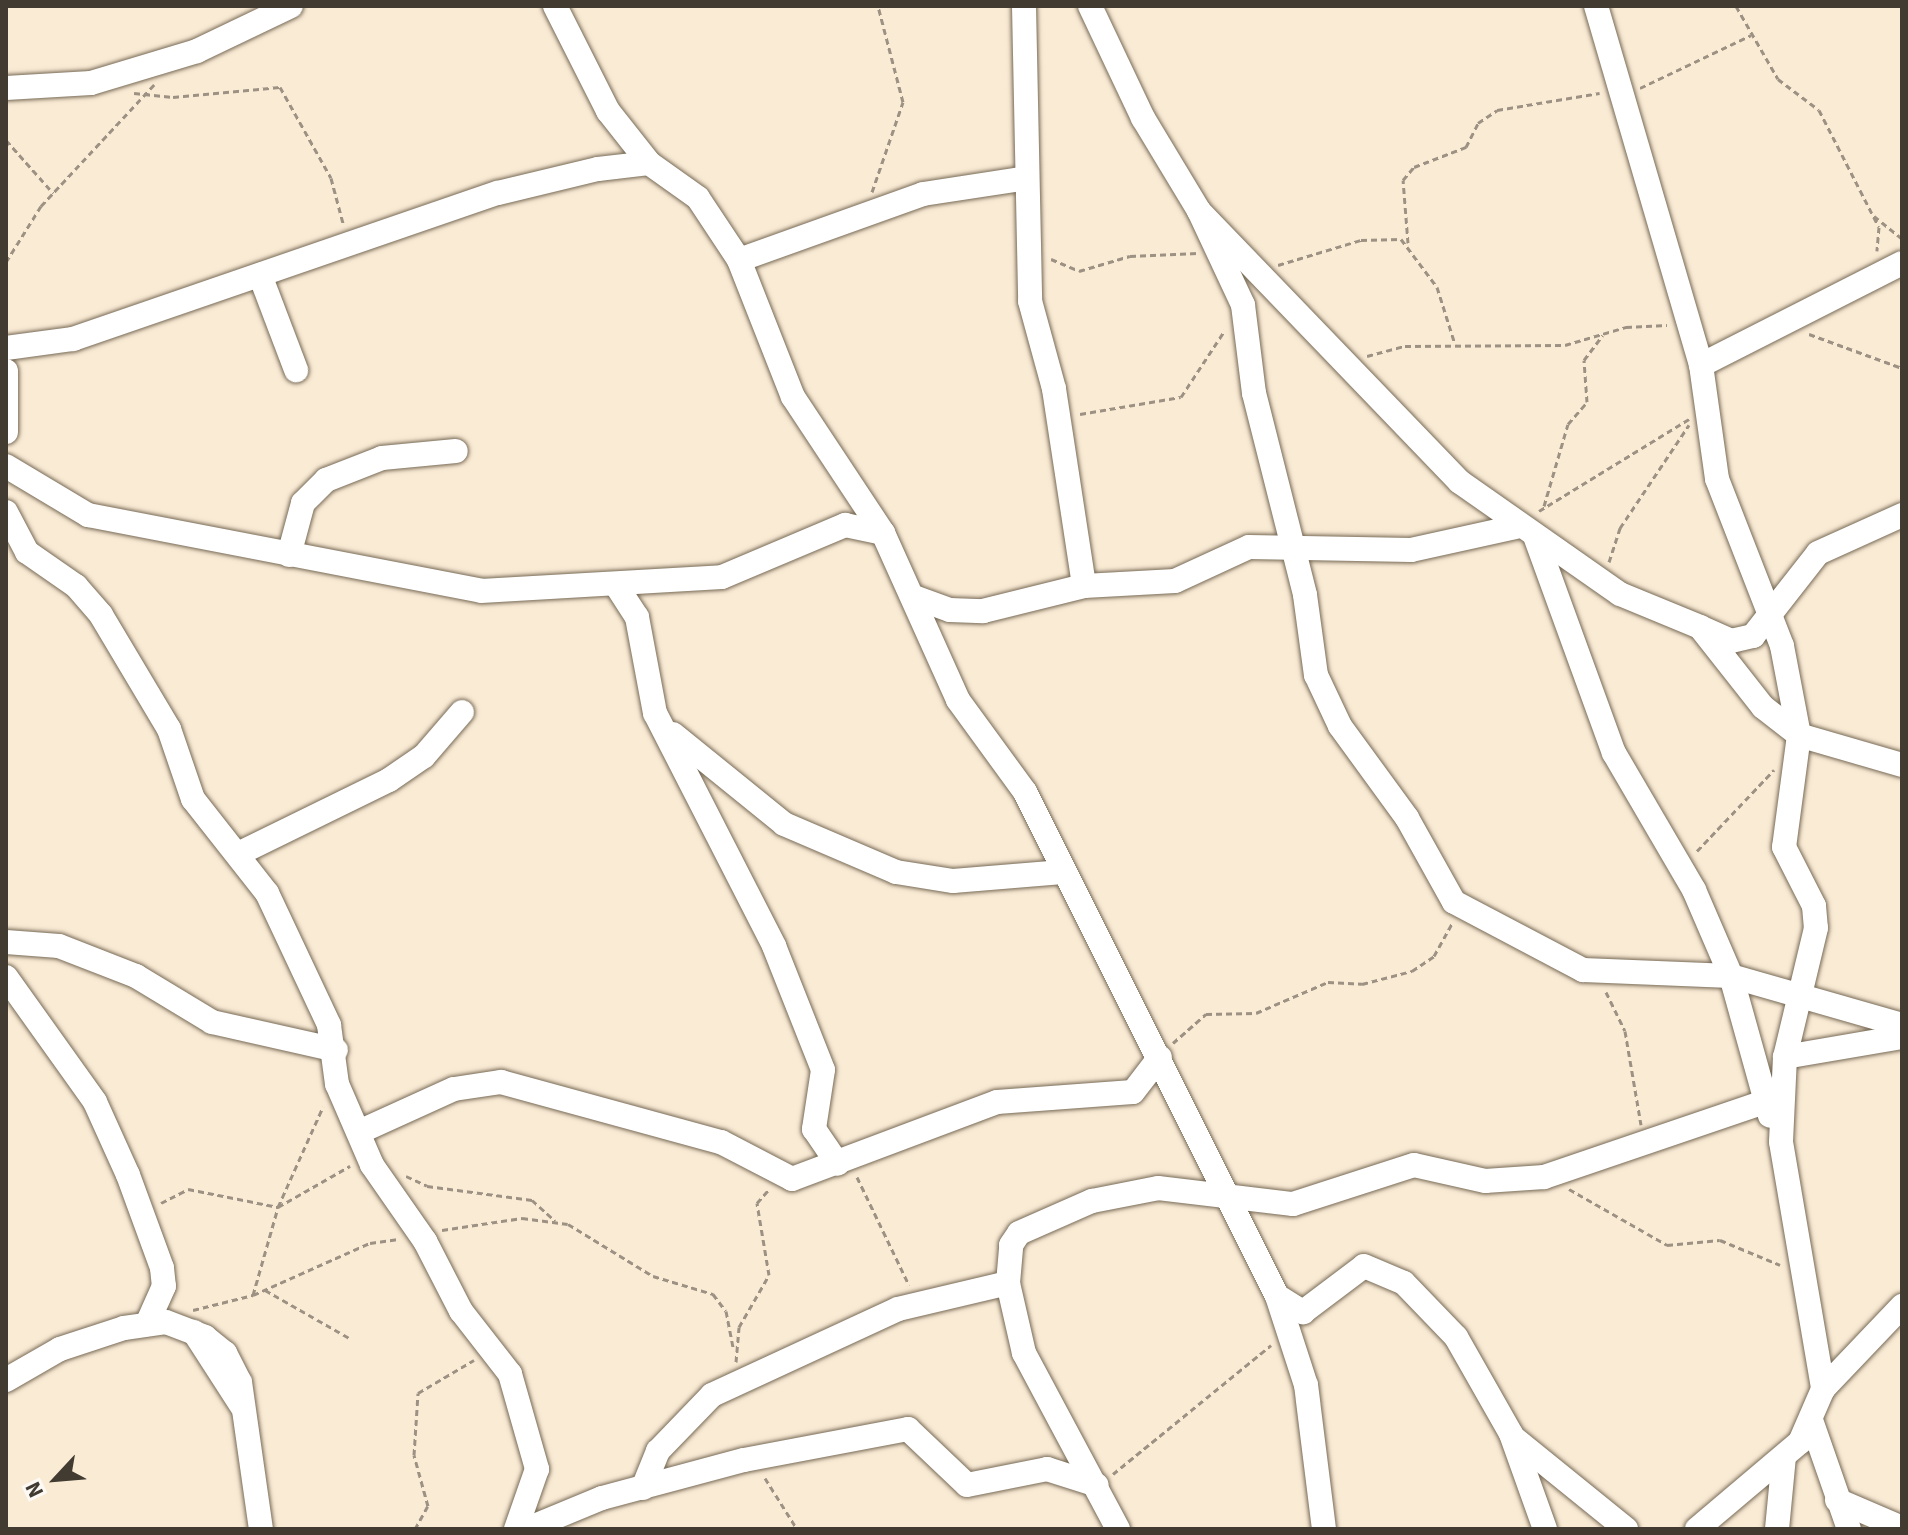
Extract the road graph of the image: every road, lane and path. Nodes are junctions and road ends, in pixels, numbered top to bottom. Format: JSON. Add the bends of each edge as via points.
{"nodes":[{"id":1,"x":291,"y":6,"type":"edge"},
{"id":2,"x":555,"y":6,"type":"edge"},
{"id":3,"x":878,"y":6,"type":"edge"},
{"id":4,"x":1024,"y":6,"type":"edge"},
{"id":5,"x":1090,"y":6,"type":"edge"},
{"id":6,"x":1596,"y":6,"type":"edge"},
{"id":7,"x":1736,"y":6,"type":"edge"},
{"id":8,"x":1751,"y":35,"type":"junction"},
{"id":9,"x":6,"y":88,"type":"edge"},
{"id":10,"x":1616,"y":91,"type":"junction"},
{"id":11,"x":131,"y":92,"type":"dead end"},
{"id":12,"x":144,"y":95,"type":"junction"},
{"id":13,"x":6,"y":140,"type":"edge"},
{"id":14,"x":649,"y":163,"type":"junction"},
{"id":15,"x":1027,"y":178,"type":"junction"},
{"id":16,"x":53,"y":193,"type":"junction"},
{"id":17,"x":1872,"y":213,"type":"junction"},
{"id":18,"x":863,"y":216,"type":"junction"},
{"id":19,"x":1902,"y":239,"type":"edge"},
{"id":20,"x":1029,"y":241,"type":"junction"},
{"id":21,"x":1408,"y":243,"type":"junction"},
{"id":22,"x":336,"y":248,"type":"junction"},
{"id":23,"x":1229,"y":252,"type":"junction"},
{"id":24,"x":739,"y":260,"type":"junction"},
{"id":25,"x":6,"y":262,"type":"edge"},
{"id":26,"x":1902,"y":263,"type":"edge"},
{"id":27,"x":1868,"y":274,"type":"junction"},
{"id":28,"x":260,"y":275,"type":"junction"},
{"id":29,"x":1240,"y":297,"type":"junction"},
{"id":30,"x":1785,"y":319,"type":"junction"},
{"id":31,"x":1683,"y":323,"type":"junction"},
{"id":32,"x":1605,"y":332,"type":"junction"},
{"id":33,"x":1456,"y":346,"type":"junction"},
{"id":34,"x":6,"y":348,"type":"edge"},
{"id":35,"x":1345,"y":358,"type":"junction"},
{"id":36,"x":1701,"y":365,"type":"junction"},
{"id":37,"x":1902,"y":368,"type":"edge"},
{"id":38,"x":296,"y":370,"type":"dead end"},
{"id":39,"x":6,"y":371,"type":"edge"},
{"id":40,"x":1057,"y":416,"type":"junction"},
{"id":41,"x":6,"y":432,"type":"edge"},
{"id":42,"x":456,"y":451,"type":"dead end"},
{"id":43,"x":6,"y":466,"type":"edge"},
{"id":44,"x":1544,"y":506,"type":"junction"},
{"id":45,"x":6,"y":512,"type":"edge"},
{"id":46,"x":1902,"y":515,"type":"edge"},
{"id":47,"x":1280,"y":517,"type":"junction"},
{"id":48,"x":883,"y":533,"type":"junction"},
{"id":49,"x":1526,"y":533,"type":"junction"},
{"id":50,"x":1260,"y":546,"type":"junction"},
{"id":51,"x":1291,"y":547,"type":"junction"},
{"id":52,"x":289,"y":555,"type":"junction"},
{"id":53,"x":1598,"y":580,"type":"junction"},
{"id":54,"x":1084,"y":586,"type":"junction"},
{"id":55,"x":618,"y":588,"type":"junction"},
{"id":56,"x":914,"y":597,"type":"junction"},
{"id":57,"x":1767,"y":612,"type":"junction"},
{"id":58,"x":1700,"y":627,"type":"junction"},
{"id":59,"x":462,"y":712,"type":"dead end"},
{"id":60,"x":655,"y":713,"type":"junction"},
{"id":61,"x":1791,"y":749,"type":"junction"},
{"id":62,"x":1902,"y":765,"type":"edge"},
{"id":63,"x":240,"y":853,"type":"junction"},
{"id":64,"x":1694,"y":858,"type":"dead end"},
{"id":65,"x":1063,"y":872,"type":"junction"},
{"id":66,"x":1454,"y":902,"type":"junction"},
{"id":67,"x":10,"y":937,"type":"edge"},
{"id":68,"x":1583,"y":970,"type":"junction"},
{"id":69,"x":1731,"y":976,"type":"junction"},
{"id":70,"x":6,"y":977,"type":"edge"},
{"id":71,"x":1797,"y":993,"type":"junction"},
{"id":72,"x":1902,"y":1025,"type":"edge"},
{"id":73,"x":1902,"y":1037,"type":"edge"},
{"id":74,"x":1161,"y":1055,"type":"junction"},
{"id":75,"x":1785,"y":1057,"type":"junction"},
{"id":76,"x":336,"y":1062,"type":"junction"},
{"id":77,"x":1764,"y":1102,"type":"junction"},
{"id":78,"x":1781,"y":1142,"type":"junction"},
{"id":79,"x":1653,"y":1144,"type":"junction"},
{"id":80,"x":364,"y":1146,"type":"junction"},
{"id":81,"x":843,"y":1163,"type":"junction"},
{"id":82,"x":1544,"y":1177,"type":"junction"},
{"id":83,"x":787,"y":1179,"type":"junction"},
{"id":84,"x":1224,"y":1194,"type":"junction"},
{"id":85,"x":278,"y":1207,"type":"junction"},
{"id":86,"x":147,"y":1221,"type":"junction"},
{"id":87,"x":557,"y":1222,"type":"junction"},
{"id":88,"x":420,"y":1235,"type":"junction"},
{"id":89,"x":1805,"y":1273,"type":"junction"},
{"id":90,"x":1008,"y":1283,"type":"junction"},
{"id":91,"x":265,"y":1290,"type":"junction"},
{"id":92,"x":253,"y":1295,"type":"junction"},
{"id":93,"x":1277,"y":1296,"type":"junction"},
{"id":94,"x":917,"y":1303,"type":"junction"},
{"id":95,"x":1902,"y":1306,"type":"edge"},
{"id":96,"x":155,"y":1323,"type":"junction"},
{"id":97,"x":1290,"y":1330,"type":"junction"},
{"id":98,"x":351,"y":1339,"type":"dead end"},
{"id":99,"x":490,"y":1344,"type":"junction"},
{"id":100,"x":733,"y":1348,"type":"junction"},
{"id":101,"x":6,"y":1380,"type":"edge"},
{"id":102,"x":744,"y":1380,"type":"junction"},
{"id":103,"x":1823,"y":1389,"type":"junction"},
{"id":104,"x":1812,"y":1423,"type":"junction"},
{"id":105,"x":1511,"y":1434,"type":"junction"},
{"id":106,"x":1784,"y":1456,"type":"junction"},
{"id":107,"x":752,"y":1458,"type":"junction"},
{"id":108,"x":1098,"y":1487,"type":"junction"},
{"id":109,"x":643,"y":1488,"type":"junction"},
{"id":110,"x":1837,"y":1500,"type":"junction"},
{"id":111,"x":1902,"y":1528,"type":"edge"},
{"id":112,"x":262,"y":1529,"type":"edge"},
{"id":113,"x":415,"y":1529,"type":"edge"},
{"id":114,"x":516,"y":1529,"type":"edge"},
{"id":115,"x":527,"y":1529,"type":"edge"},
{"id":116,"x":797,"y":1529,"type":"edge"},
{"id":117,"x":1118,"y":1529,"type":"edge"},
{"id":118,"x":1324,"y":1529,"type":"edge"},
{"id":119,"x":1545,"y":1529,"type":"edge"},
{"id":120,"x":1626,"y":1529,"type":"edge"},
{"id":121,"x":1697,"y":1529,"type":"edge"},
{"id":122,"x":1777,"y":1529,"type":"edge"},
{"id":123,"x":1849,"y":1529,"type":"edge"}],
"edges":[{"from":1,"to":9,"type":"street","via":[[197,51],[91,83]]},
{"from":2,"to":14,"type":"street","via":[[608,111]]},
{"from":3,"to":18,"type":"path","via":[[903,102]]},
{"from":4,"to":15,"type":"street"},
{"from":5,"to":23,"type":"street","via":[[1143,118]]},
{"from":6,"to":10,"type":"street"},
{"from":7,"to":8,"type":"path"},
{"from":8,"to":10,"type":"path","via":[[1653,83]]},
{"from":8,"to":17,"type":"path","via":[[1778,79],[1819,110]]},
{"from":10,"to":21,"type":"path","via":[[1497,110],[1478,123],[1466,147],[1414,167],[1403,180]]},
{"from":10,"to":31,"type":"street"},
{"from":11,"to":12,"type":"path"},
{"from":12,"to":16,"type":"path"},
{"from":12,"to":22,"type":"path","via":[[280,87],[331,178],[343,221],[343,244]]},
{"from":13,"to":16,"type":"path"},
{"from":14,"to":22,"type":"street","via":[[498,193]]},
{"from":14,"to":24,"type":"street","via":[[698,198]]},
{"from":15,"to":18,"type":"street","via":[[944,189]]},
{"from":15,"to":20,"type":"street"},
{"from":16,"to":25,"type":"path"},
{"from":17,"to":19,"type":"path"},
{"from":17,"to":27,"type":"path","via":[[1879,245]]},
{"from":18,"to":24,"type":"street"},
{"from":20,"to":23,"type":"path","via":[[1079,271],[1130,256]]},
{"from":20,"to":40,"type":"street","via":[[1030,301]]},
{"from":21,"to":23,"type":"path","via":[[1392,237],[1361,240],[1285,265],[1263,266]]},
{"from":21,"to":33,"type":"path","via":[[1437,287]]},
{"from":22,"to":28,"type":"street"},
{"from":23,"to":29,"type":"street"},
{"from":23,"to":35,"type":"street"},
{"from":24,"to":48,"type":"street","via":[[793,397]]},
{"from":26,"to":27,"type":"street"},
{"from":27,"to":30,"type":"street"},
{"from":28,"to":34,"type":"street","via":[[73,339]]},
{"from":28,"to":38,"type":"street"},
{"from":29,"to":40,"type":"path","via":[[1181,397]]},
{"from":29,"to":47,"type":"street"},
{"from":30,"to":36,"type":"street"},
{"from":30,"to":37,"type":"path"},
{"from":31,"to":32,"type":"path"},
{"from":31,"to":36,"type":"street"},
{"from":32,"to":33,"type":"path","via":[[1565,345]]},
{"from":32,"to":44,"type":"path","via":[[1584,360],[1587,402],[1568,424]]},
{"from":33,"to":35,"type":"path"},
{"from":35,"to":49,"type":"street","via":[[1460,482]]},
{"from":36,"to":57,"type":"street","via":[[1717,479]]},
{"from":39,"to":41,"type":"street"},
{"from":40,"to":54,"type":"street"},
{"from":42,"to":52,"type":"street","via":[[382,458],[326,480],[303,503]]},
{"from":43,"to":52,"type":"street","via":[[88,515]]},
{"from":44,"to":49,"type":"path"},
{"from":44,"to":53,"type":"path","via":[[1694,416],[1620,528]]},
{"from":45,"to":63,"type":"street","via":[[27,552],[76,586],[101,615],[169,729],[193,799]]},
{"from":46,"to":57,"type":"street","via":[[1827,546]]},
{"from":47,"to":50,"type":"street"},
{"from":47,"to":51,"type":"street"},
{"from":48,"to":55,"type":"street","via":[[845,525],[734,575]]},
{"from":48,"to":56,"type":"street"},
{"from":49,"to":51,"type":"street","via":[[1411,550],[1324,554]]},
{"from":49,"to":53,"type":"street"},
{"from":49,"to":69,"type":"street","via":[[1614,753],[1694,890]]},
{"from":50,"to":51,"type":"street"},
{"from":50,"to":54,"type":"street","via":[[1175,581]]},
{"from":51,"to":66,"type":"street","via":[[1316,675],[1340,726],[1407,818]]},
{"from":52,"to":55,"type":"street","via":[[481,591]]},
{"from":53,"to":58,"type":"street"},
{"from":54,"to":56,"type":"street","via":[[983,611],[950,610]]},
{"from":55,"to":60,"type":"street","via":[[637,617]]},
{"from":56,"to":65,"type":"street","via":[[958,700],[1025,792]]},
{"from":57,"to":58,"type":"street","via":[[1743,640]]},
{"from":57,"to":61,"type":"street","via":[[1782,646]]},
{"from":58,"to":61,"type":"street"},
{"from":59,"to":63,"type":"street","via":[[424,756],[389,780]]},
{"from":60,"to":65,"type":"street","via":[[732,788],[784,824],[870,862],[953,881]]},
{"from":60,"to":81,"type":"street","via":[[774,946],[823,1070],[814,1129]]},
{"from":61,"to":62,"type":"street"},
{"from":61,"to":64,"type":"path"},
{"from":61,"to":71,"type":"street","via":[[1784,847],[1814,906],[1816,928]]},
{"from":63,"to":76,"type":"street","via":[[314,987]]},
{"from":65,"to":74,"type":"street"},
{"from":66,"to":68,"type":"street"},
{"from":66,"to":74,"type":"path","via":[[1445,942],[1412,971],[1362,984],[1328,982],[1256,1013],[1206,1014]]},
{"from":67,"to":76,"type":"street","via":[[136,976],[212,1022]]},
{"from":68,"to":69,"type":"street"},
{"from":68,"to":79,"type":"path","via":[[1619,1010],[1634,1106]]},
{"from":69,"to":71,"type":"street"},
{"from":69,"to":77,"type":"street"},
{"from":70,"to":86,"type":"street","via":[[95,1102]]},
{"from":71,"to":72,"type":"street"},
{"from":71,"to":75,"type":"street"},
{"from":73,"to":75,"type":"street"},
{"from":74,"to":81,"type":"street","via":[[1133,1092],[997,1102]]},
{"from":74,"to":84,"type":"street"},
{"from":75,"to":78,"type":"street"},
{"from":76,"to":80,"type":"street"},
{"from":76,"to":85,"type":"path"},
{"from":77,"to":78,"type":"street"},
{"from":77,"to":79,"type":"street"},
{"from":78,"to":89,"type":"street"},
{"from":79,"to":82,"type":"street"},
{"from":80,"to":83,"type":"street","via":[[454,1089],[501,1082],[721,1142]]},
{"from":80,"to":85,"type":"path","via":[[337,1175]]},
{"from":80,"to":87,"type":"path","via":[[427,1186],[532,1200]]},
{"from":80,"to":88,"type":"street"},
{"from":81,"to":83,"type":"street"},
{"from":81,"to":94,"type":"path"},
{"from":82,"to":84,"type":"street","via":[[1485,1181],[1414,1165],[1293,1204]]},
{"from":82,"to":89,"type":"path","via":[[1667,1245],[1720,1240]]},
{"from":83,"to":100,"type":"path","via":[[758,1199],[769,1275]]},
{"from":84,"to":90,"type":"street","via":[[1158,1188],[1060,1213],[1019,1233]]},
{"from":84,"to":93,"type":"street"},
{"from":85,"to":86,"type":"path","via":[[188,1189]]},
{"from":85,"to":92,"type":"path"},
{"from":86,"to":96,"type":"street","via":[[164,1286]]},
{"from":87,"to":88,"type":"path","via":[[522,1218]]},
{"from":87,"to":100,"type":"path","via":[[653,1276],[713,1294],[726,1311]]},
{"from":88,"to":91,"type":"path","via":[[370,1243]]},
{"from":88,"to":99,"type":"street","via":[[461,1311]]},
{"from":89,"to":103,"type":"street"},
{"from":90,"to":94,"type":"street"},
{"from":90,"to":108,"type":"street","via":[[1024,1353]]},
{"from":91,"to":92,"type":"path"},
{"from":91,"to":98,"type":"path"},
{"from":92,"to":96,"type":"path"},
{"from":93,"to":97,"type":"street"},
{"from":93,"to":105,"type":"street","via":[[1303,1312],[1351,1269],[1393,1276],[1456,1337]]},
{"from":94,"to":102,"type":"street"},
{"from":95,"to":103,"type":"street"},
{"from":96,"to":101,"type":"street","via":[[60,1349]]},
{"from":96,"to":112,"type":"street","via":[[193,1331],[245,1409]]},
{"from":97,"to":108,"type":"path"},
{"from":97,"to":118,"type":"street","via":[[1318,1449]]},
{"from":99,"to":113,"type":"path","via":[[418,1393],[414,1455],[428,1506]]},
{"from":99,"to":114,"type":"street","via":[[510,1374],[534,1445],[537,1483]]},
{"from":100,"to":102,"type":"path"},
{"from":102,"to":109,"type":"street","via":[[712,1395],[673,1430]]},
{"from":103,"to":104,"type":"street"},
{"from":104,"to":106,"type":"street"},
{"from":104,"to":110,"type":"street"},
{"from":105,"to":119,"type":"street"},
{"from":105,"to":120,"type":"street"},
{"from":106,"to":121,"type":"street"},
{"from":106,"to":122,"type":"street"},
{"from":107,"to":108,"type":"street","via":[[908,1429],[967,1485],[1047,1469]]},
{"from":107,"to":109,"type":"street"},
{"from":107,"to":116,"type":"path"},
{"from":108,"to":117,"type":"street"},
{"from":109,"to":115,"type":"street"},
{"from":110,"to":111,"type":"street"},
{"from":110,"to":123,"type":"street"}]}
